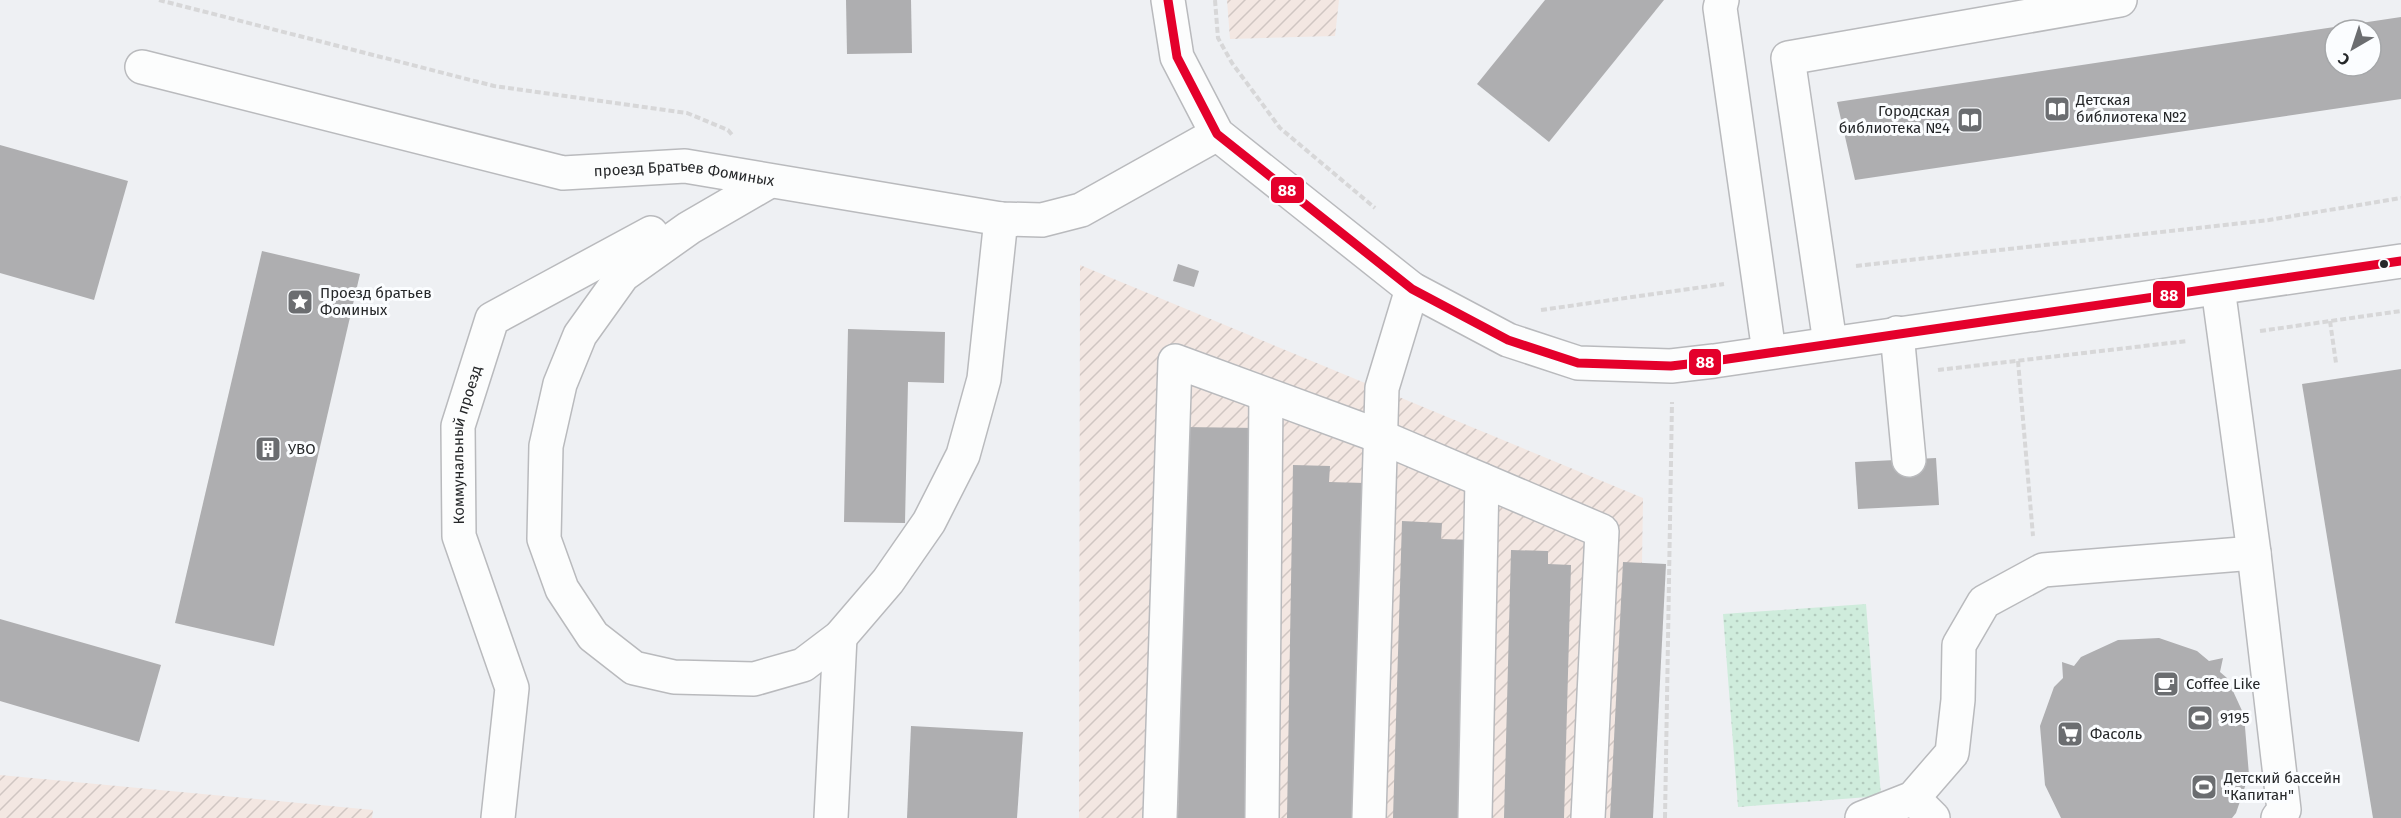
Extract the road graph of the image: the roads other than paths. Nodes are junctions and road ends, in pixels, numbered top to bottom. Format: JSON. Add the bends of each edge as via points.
{"nodes":[{"id":1,"x":1168,"y":0,"type":"edge"},
{"id":2,"x":1722,"y":0,"type":"edge"},
{"id":3,"x":2120,"y":0,"type":"edge"},
{"id":4,"x":142,"y":67,"type":"dead end"},
{"id":5,"x":1217,"y":134,"type":"junction"},
{"id":6,"x":770,"y":181,"type":"junction"},
{"id":7,"x":1001,"y":219,"type":"junction"},
{"id":8,"x":689,"y":228,"type":"junction"},
{"id":9,"x":2401,"y":261,"type":"edge"},
{"id":10,"x":2218,"y":288,"type":"junction"},
{"id":11,"x":1412,"y":289,"type":"junction"},
{"id":12,"x":1887,"y":335,"type":"junction"},
{"id":13,"x":1830,"y":343,"type":"junction"},
{"id":14,"x":1769,"y":352,"type":"junction"},
{"id":15,"x":1266,"y":394,"type":"junction"},
{"id":16,"x":1379,"y":436,"type":"junction"},
{"id":17,"x":1482,"y":480,"type":"junction"},
{"id":18,"x":2254,"y":554,"type":"junction"},
{"id":19,"x":840,"y":637,"type":"junction"},
{"id":20,"x":1923,"y":808,"type":"edge"},
{"id":21,"x":498,"y":818,"type":"edge"},
{"id":22,"x":831,"y":818,"type":"edge"},
{"id":23,"x":1160,"y":818,"type":"edge"},
{"id":24,"x":1262,"y":818,"type":"edge"},
{"id":25,"x":1369,"y":818,"type":"edge"},
{"id":26,"x":1475,"y":818,"type":"edge"},
{"id":27,"x":1588,"y":818,"type":"edge"},
{"id":28,"x":1862,"y":818,"type":"edge"},
{"id":29,"x":2278,"y":818,"type":"edge"}],
"edges":[{"from":1,"to":5,"type":"street","via":[[1177,57]]},
{"from":2,"to":14,"type":"street","via":[[1720,8]]},
{"from":3,"to":13,"type":"street","via":[[1788,58]]},
{"from":4,"to":6,"type":"street","name":"проезд Братьев Фоминых","via":[[563,173],[685,166]]},
{"from":5,"to":7,"type":"street","name":"проезд Братьев Фоминых","via":[[1081,210],[1041,220]]},
{"from":5,"to":11,"type":"street"},
{"from":6,"to":7,"type":"street","name":"проезд Братьев Фоминых"},
{"from":6,"to":8,"type":"street"},
{"from":7,"to":19,"type":"street","via":[[984,379],[963,455],[929,522],[888,581]]},
{"from":8,"to":19,"type":"street","via":[[622,275],[580,335],[560,384],[546,446],[544,539],[561,589],[593,636],[634,668],[674,677],[754,679],[803,664]]},
{"from":8,"to":21,"type":"street","name":"Коммунальный проезд","via":[[650,233],[492,319],[458,426],[459,536],[512,688]]},
{"from":9,"to":10,"type":"street"},
{"from":10,"to":12,"type":"street"},
{"from":10,"to":18,"type":"street"},
{"from":11,"to":14,"type":"street","via":[[1508,340],[1578,363],[1671,366]]},
{"from":11,"to":16,"type":"street","via":[[1382,388]]},
{"from":12,"to":12,"type":"street","via":[[1899,460],[1902,375]]},
{"from":12,"to":13,"type":"street"},
{"from":13,"to":14,"type":"street"},
{"from":15,"to":16,"type":"street"},
{"from":15,"to":23,"type":"street","via":[[1175,361]]},
{"from":15,"to":24,"type":"street"},
{"from":16,"to":17,"type":"street"},
{"from":16,"to":25,"type":"street"},
{"from":17,"to":26,"type":"street"},
{"from":17,"to":27,"type":"street","via":[[1602,531]]},
{"from":18,"to":20,"type":"street","via":[[2043,570],[1984,602],[1959,645],[1952,753]]},
{"from":18,"to":29,"type":"street","via":[[2284,810]]},
{"from":19,"to":22,"type":"street"},
{"from":20,"to":28,"type":"street"}]}
